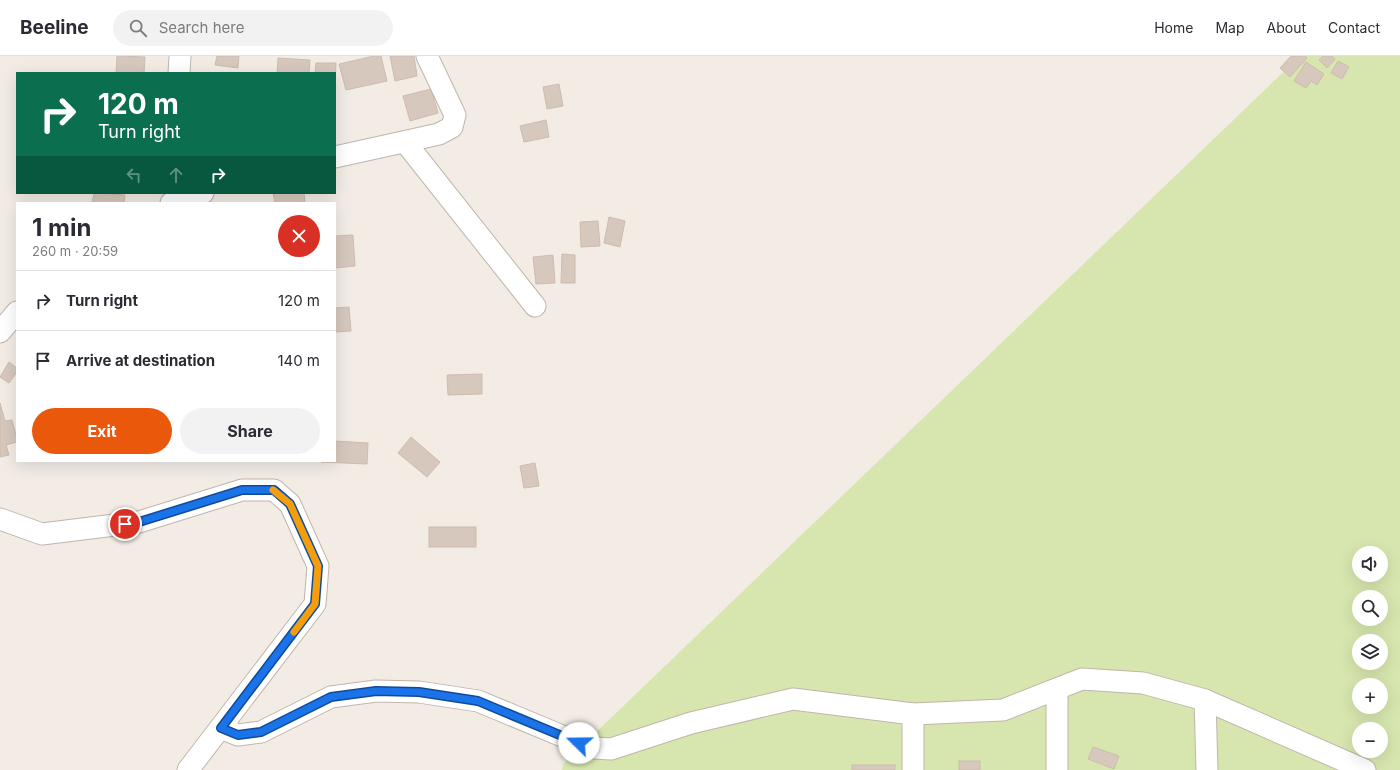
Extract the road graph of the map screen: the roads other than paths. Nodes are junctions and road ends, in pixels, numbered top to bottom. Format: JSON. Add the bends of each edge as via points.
{"nodes":[{"id":1,"x":180,"y":56,"type":"edge"},
{"id":2,"x":427,"y":56,"type":"edge"},
{"id":3,"x":179,"y":72,"type":"edge"},
{"id":4,"x":405,"y":142,"type":"junction"},
{"id":5,"x":336,"y":157,"type":"edge"},
{"id":6,"x":201,"y":194,"type":"edge"},
{"id":7,"x":174,"y":202,"type":"edge"},
{"id":8,"x":535,"y":306,"type":"dead end"},
{"id":9,"x":16,"y":313,"type":"edge"},
{"id":10,"x":0,"y":332,"type":"edge"},
{"id":11,"x":0,"y":520,"type":"edge"},
{"id":12,"x":1057,"y":689,"type":"junction"},
{"id":13,"x":1205,"y":700,"type":"junction"},
{"id":14,"x":913,"y":714,"type":"junction"},
{"id":15,"x":221,"y":728,"type":"junction"},
{"id":16,"x":188,"y":770,"type":"edge"},
{"id":17,"x":913,"y":770,"type":"edge"},
{"id":18,"x":1057,"y":770,"type":"edge"},
{"id":19,"x":1207,"y":770,"type":"edge"},
{"id":20,"x":1365,"y":770,"type":"edge"}],
"edges":[{"from":1,"to":3,"type":"street"},
{"from":2,"to":4,"type":"street","via":[[455,115],[452,127],[439,134]]},
{"from":4,"to":5,"type":"street"},
{"from":4,"to":8,"type":"street"},
{"from":6,"to":7,"type":"street"},
{"from":9,"to":10,"type":"street"},
{"from":11,"to":15,"type":"street","via":[[42,534],[139,522],[242,490],[274,490],[290,504],[318,566],[315,604]]},
{"from":12,"to":13,"type":"street","via":[[1082,679],[1143,683]]},
{"from":12,"to":14,"type":"street","via":[[1003,710]]},
{"from":12,"to":18,"type":"street"},
{"from":13,"to":19,"type":"street"},
{"from":13,"to":20,"type":"street"},
{"from":14,"to":15,"type":"street","via":[[792,699],[691,723],[611,749],[579,743],[478,701],[419,692],[376,691],[331,697],[261,732],[238,735]]},
{"from":14,"to":17,"type":"street"},
{"from":15,"to":16,"type":"street"}]}
